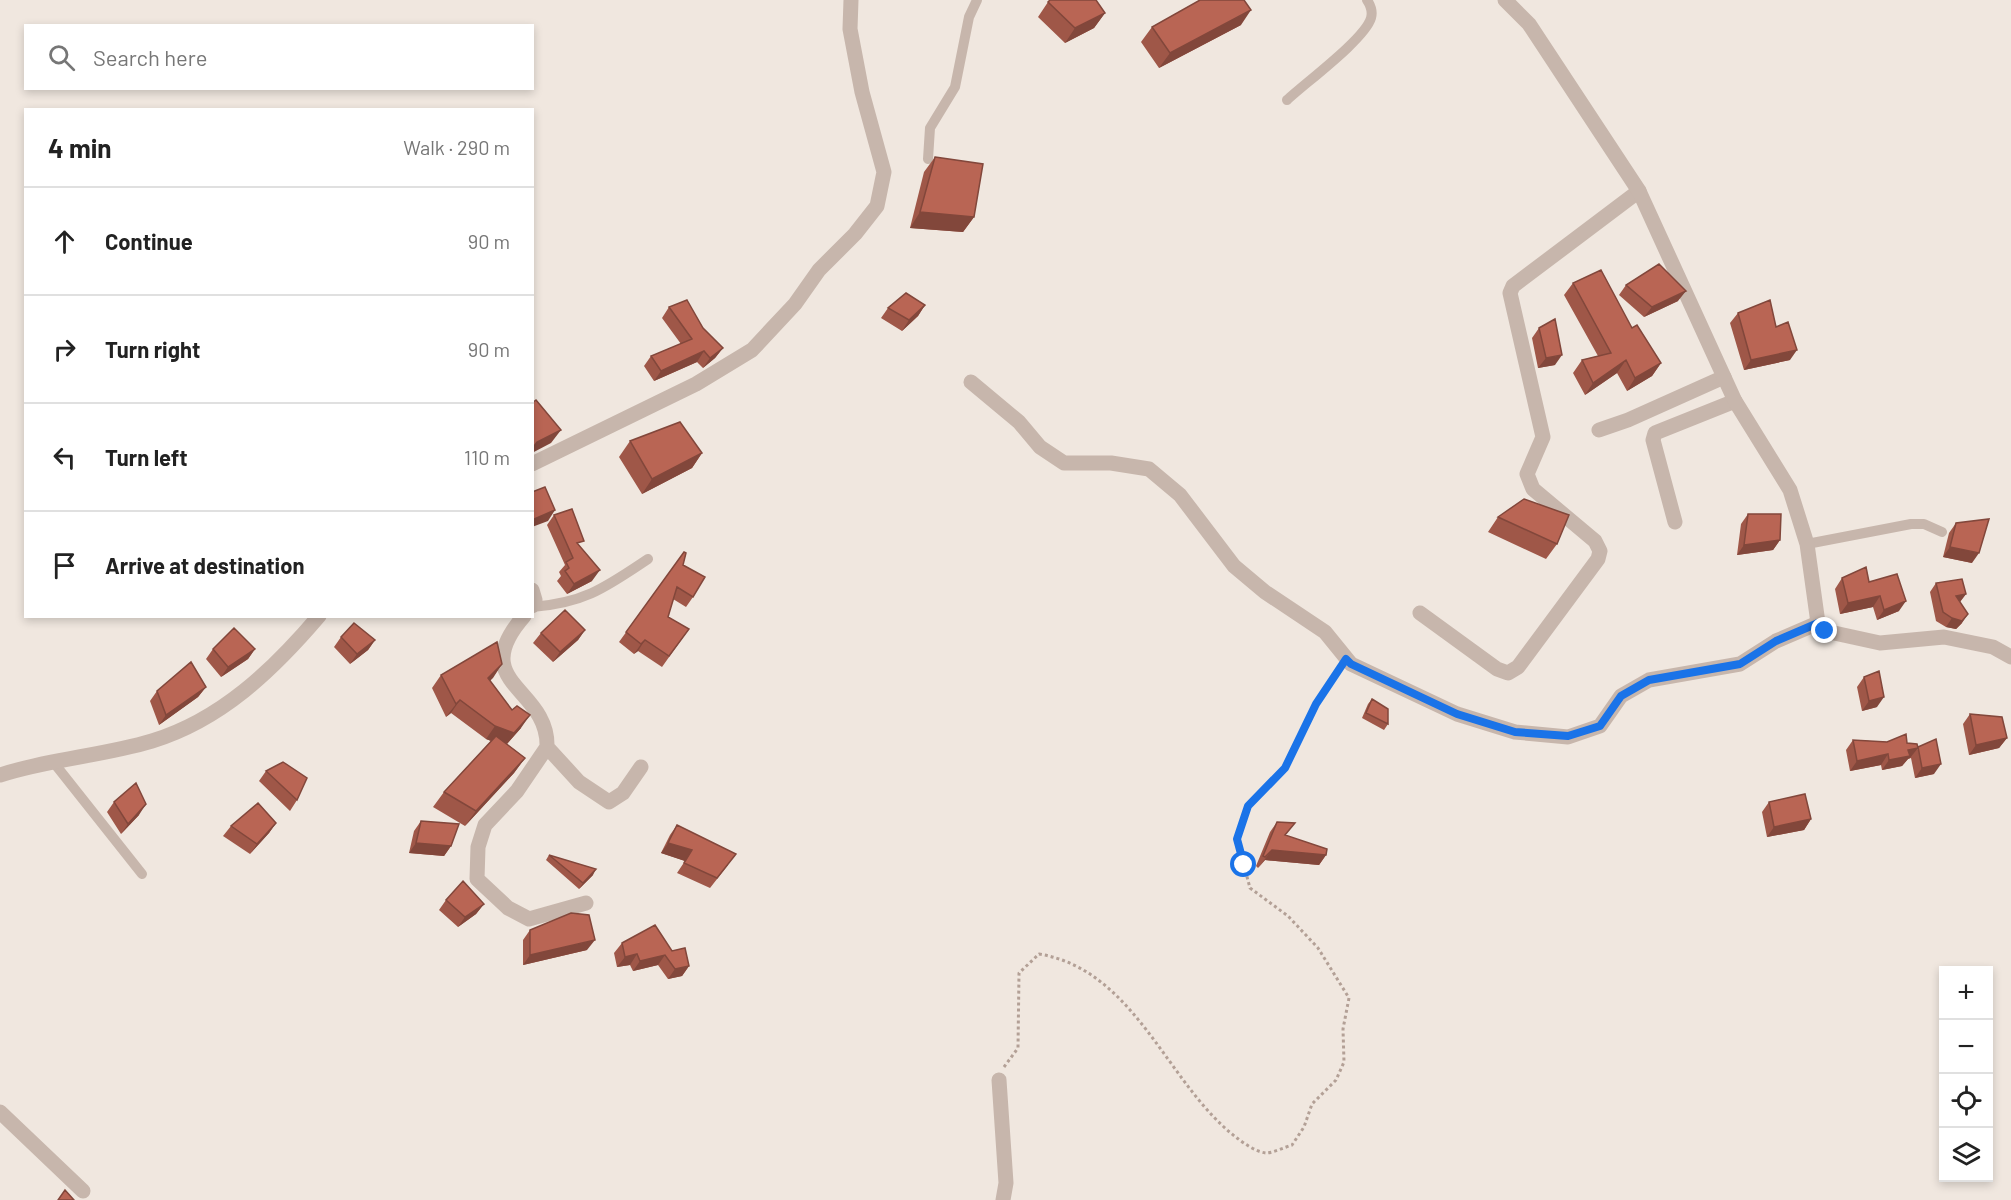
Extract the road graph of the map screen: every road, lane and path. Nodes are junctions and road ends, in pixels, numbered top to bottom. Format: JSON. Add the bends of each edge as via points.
{"nodes":[{"id":1,"x":851,"y":0,"type":"edge"},
{"id":2,"x":977,"y":0,"type":"edge"},
{"id":3,"x":1368,"y":0,"type":"edge"},
{"id":4,"x":1505,"y":0,"type":"edge"},
{"id":5,"x":1287,"y":100,"type":"dead end"},
{"id":6,"x":927,"y":159,"type":"dead end"},
{"id":7,"x":1639,"y":191,"type":"junction"},
{"id":8,"x":1724,"y":377,"type":"junction"},
{"id":9,"x":971,"y":382,"type":"dead end"},
{"id":10,"x":1735,"y":401,"type":"junction"},
{"id":11,"x":1599,"y":430,"type":"dead end"},
{"id":12,"x":534,"y":463,"type":"edge"},
{"id":13,"x":1675,"y":522,"type":"dead end"},
{"id":14,"x":1942,"y":532,"type":"dead end"},
{"id":15,"x":1808,"y":544,"type":"junction"},
{"id":16,"x":648,"y":559,"type":"dead end"},
{"id":17,"x":534,"y":607,"type":"edge"},
{"id":18,"x":1420,"y":613,"type":"dead end"},
{"id":19,"x":317,"y":618,"type":"edge"},
{"id":20,"x":523,"y":618,"type":"edge"},
{"id":21,"x":1818,"y":623,"type":"junction"},
{"id":22,"x":2011,"y":657,"type":"edge"},
{"id":23,"x":1346,"y":659,"type":"junction"},
{"id":24,"x":547,"y":747,"type":"junction"},
{"id":25,"x":54,"y":763,"type":"junction"},
{"id":26,"x":641,"y":767,"type":"dead end"},
{"id":27,"x":0,"y":775,"type":"edge"},
{"id":28,"x":142,"y":874,"type":"dead end"},
{"id":29,"x":586,"y":903,"type":"dead end"},
{"id":30,"x":999,"y":1080,"type":"joint"},
{"id":31,"x":0,"y":1112,"type":"edge"},
{"id":32,"x":83,"y":1191,"type":"dead end"},
{"id":33,"x":1003,"y":1200,"type":"edge"}],
"edges":[{"from":1,"to":12,"type":"street","via":[[850,29],[862,92],[884,172],[877,206],[752,350],[696,384]]},
{"from":2,"to":6,"type":"lane","via":[[969,17],[955,87],[930,128]]},
{"from":3,"to":5,"type":"lane","via":[[1371,19],[1359,37]]},
{"from":4,"to":7,"type":"street","via":[[1529,24]]},
{"from":7,"to":8,"type":"street"},
{"from":7,"to":18,"type":"street","via":[[1513,286],[1510,293],[1543,437],[1527,474],[1528,482],[1595,541],[1600,550],[1598,559],[1518,667],[1508,673]]},
{"from":8,"to":10,"type":"street"},
{"from":8,"to":11,"type":"street"},
{"from":9,"to":23,"type":"street","via":[[1019,422],[1040,447],[1064,463],[1111,463],[1149,469],[1180,495],[1234,566],[1325,632]]},
{"from":10,"to":13,"type":"street","via":[[1654,433]]},
{"from":10,"to":15,"type":"street","via":[[1790,490]]},
{"from":14,"to":15,"type":"lane","via":[[1924,524],[1911,524]]},
{"from":15,"to":21,"type":"street"},
{"from":16,"to":17,"type":"lane","via":[[598,592]]},
{"from":19,"to":25,"type":"street","via":[[265,674],[214,713],[153,741]]},
{"from":20,"to":24,"type":"street","via":[[502,650],[501,663],[542,722]]},
{"from":21,"to":22,"type":"street","via":[[1825,631],[1880,643],[1944,637],[1993,647]]},
{"from":21,"to":23,"type":"street","via":[[1776,641],[1740,664],[1649,680],[1621,696],[1600,726],[1568,736],[1515,732],[1457,714]]},
{"from":23,"to":30,"type":"path","via":[[1316,704],[1285,768],[1248,806],[1237,839],[1250,888],[1288,916],[1318,948],[1349,998],[1343,1029],[1344,1062],[1336,1080],[1312,1104],[1292,1145],[1266,1153],[1246,1145],[1217,1123],[1138,1018],[1102,984],[1070,962],[1053,956],[1039,954],[1019,973],[1018,1048],[1006,1061]]},
{"from":24,"to":26,"type":"street","via":[[579,782],[609,802],[623,793]]},
{"from":24,"to":29,"type":"street","via":[[517,791],[485,825],[478,847],[477,879],[508,908],[528,919]]},
{"from":25,"to":27,"type":"street"},
{"from":25,"to":28,"type":"lane"},
{"from":30,"to":33,"type":"street","via":[[1006,1183]]},
{"from":31,"to":32,"type":"street"}]}
